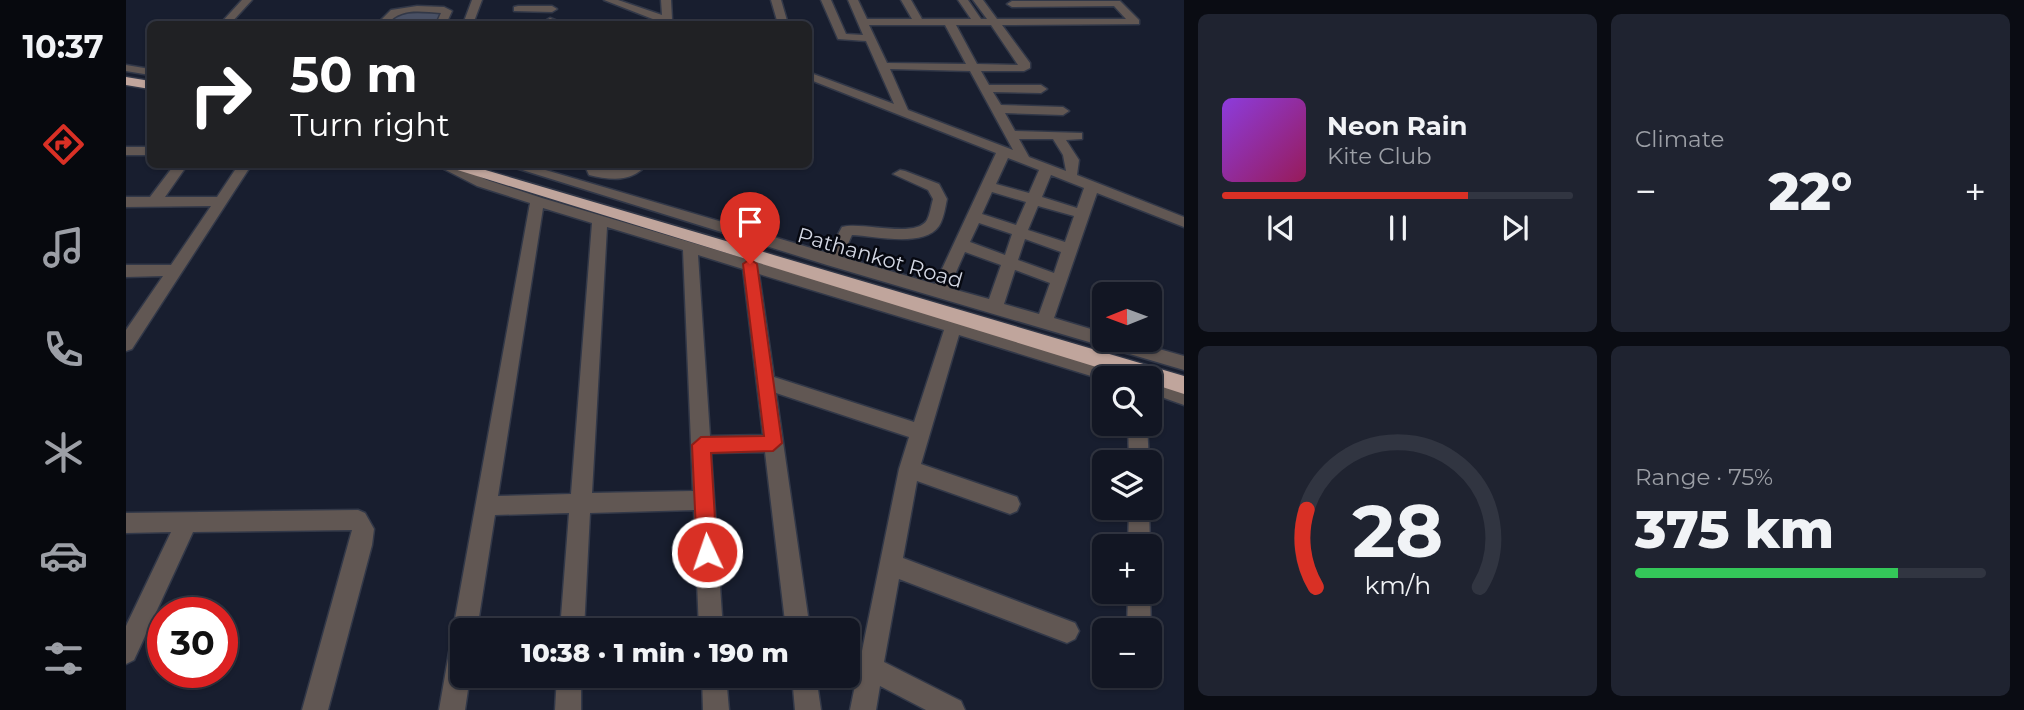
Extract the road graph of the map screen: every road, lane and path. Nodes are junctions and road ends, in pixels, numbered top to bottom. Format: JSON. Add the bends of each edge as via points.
{"nodes":[{"id":1,"x":247,"y":0,"type":"edge"},
{"id":2,"x":477,"y":0,"type":"edge"},
{"id":3,"x":666,"y":0,"type":"edge"},
{"id":4,"x":776,"y":0,"type":"edge"},
{"id":5,"x":826,"y":0,"type":"edge"},
{"id":6,"x":853,"y":0,"type":"edge"},
{"id":7,"x":906,"y":0,"type":"edge"},
{"id":8,"x":963,"y":0,"type":"edge"},
{"id":9,"x":978,"y":0,"type":"edge"},
{"id":10,"x":614,"y":1,"type":"edge"},
{"id":11,"x":1116,"y":1,"type":"edge"},
{"id":12,"x":1010,"y":2,"type":"edge"},
{"id":13,"x":519,"y":5,"type":"edge"},
{"id":14,"x":553,"y":16,"type":"edge"},
{"id":15,"x":228,"y":21,"type":"edge"},
{"id":16,"x":384,"y":21,"type":"edge"},
{"id":17,"x":442,"y":21,"type":"edge"},
{"id":18,"x":469,"y":21,"type":"edge"},
{"id":19,"x":667,"y":21,"type":"edge"},
{"id":20,"x":671,"y":21,"type":"edge"},
{"id":21,"x":782,"y":21,"type":"edge"},
{"id":22,"x":864,"y":23,"type":"junction"},
{"id":23,"x":994,"y":23,"type":"junction"},
{"id":24,"x":1027,"y":23,"type":"junction"},
{"id":25,"x":920,"y":24,"type":"junction"},
{"id":26,"x":950,"y":24,"type":"junction"},
{"id":27,"x":979,"y":24,"type":"junction"},
{"id":28,"x":871,"y":38,"type":"junction"},
{"id":29,"x":883,"y":66,"type":"junction"},
{"id":30,"x":126,"y":68,"type":"edge"},
{"id":31,"x":974,"y":69,"type":"junction"},
{"id":32,"x":147,"y":72,"type":"edge"},
{"id":33,"x":126,"y":74,"type":"edge"},
{"id":34,"x":812,"y":76,"type":"edge"},
{"id":35,"x":147,"y":78,"type":"edge"},
{"id":36,"x":126,"y":81,"type":"edge"},
{"id":37,"x":147,"y":84,"type":"edge"},
{"id":38,"x":985,"y":88,"type":"junction"},
{"id":39,"x":1041,"y":89,"type":"dead end"},
{"id":40,"x":902,"y":109,"type":"junction"},
{"id":41,"x":996,"y":109,"type":"junction"},
{"id":42,"x":1063,"y":111,"type":"dead end"},
{"id":43,"x":1012,"y":135,"type":"junction"},
{"id":44,"x":1056,"y":135,"type":"junction"},
{"id":45,"x":1078,"y":136,"type":"dead end"},
{"id":46,"x":126,"y":151,"type":"edge"},
{"id":47,"x":147,"y":151,"type":"edge"},
{"id":48,"x":1004,"y":151,"type":"junction"},
{"id":49,"x":1024,"y":159,"type":"junction"},
{"id":50,"x":179,"y":168,"type":"edge"},
{"id":51,"x":243,"y":168,"type":"edge"},
{"id":52,"x":449,"y":168,"type":"edge"},
{"id":53,"x":459,"y":168,"type":"edge"},
{"id":54,"x":567,"y":168,"type":"edge"},
{"id":55,"x":635,"y":168,"type":"edge"},
{"id":56,"x":1047,"y":168,"type":"junction"},
{"id":57,"x":522,"y":169,"type":"edge"},
{"id":58,"x":595,"y":169,"type":"edge"},
{"id":59,"x":900,"y":174,"type":"dead end"},
{"id":60,"x":1070,"y":177,"type":"junction"},
{"id":61,"x":559,"y":179,"type":"junction"},
{"id":62,"x":989,"y":186,"type":"junction"},
{"id":63,"x":1093,"y":186,"type":"junction"},
{"id":64,"x":587,"y":191,"type":"junction"},
{"id":65,"x":1034,"y":200,"type":"junction"},
{"id":66,"x":155,"y":201,"type":"junction"},
{"id":67,"x":219,"y":201,"type":"junction"},
{"id":68,"x":537,"y":201,"type":"junction"},
{"id":69,"x":126,"y":202,"type":"edge"},
{"id":70,"x":1082,"y":214,"type":"junction"},
{"id":71,"x":974,"y":216,"type":"junction"},
{"id":72,"x":600,"y":219,"type":"junction"},
{"id":73,"x":1184,"y":222,"type":"edge"},
{"id":74,"x":1020,"y":232,"type":"junction"},
{"id":75,"x":962,"y":245,"type":"junction"},
{"id":76,"x":690,"y":246,"type":"junction"},
{"id":77,"x":1069,"y":249,"type":"junction"},
{"id":78,"x":832,"y":261,"type":"junction"},
{"id":79,"x":1010,"y":263,"type":"junction"},
{"id":80,"x":750,"y":264,"type":"junction"},
{"id":81,"x":173,"y":270,"type":"junction"},
{"id":82,"x":126,"y":271,"type":"edge"},
{"id":83,"x":1057,"y":280,"type":"junction"},
{"id":84,"x":940,"y":291,"type":"junction"},
{"id":85,"x":995,"y":307,"type":"junction"},
{"id":86,"x":133,"y":321,"type":"edge"},
{"id":87,"x":1044,"y":323,"type":"junction"},
{"id":88,"x":953,"y":327,"type":"junction"},
{"id":89,"x":126,"y":344,"type":"edge"},
{"id":90,"x":1184,"y":363,"type":"edge"},
{"id":91,"x":1092,"y":369,"type":"edge"},
{"id":92,"x":1184,"y":372,"type":"edge"},
{"id":93,"x":765,"y":382,"type":"junction"},
{"id":94,"x":1184,"y":385,"type":"edge"},
{"id":95,"x":1162,"y":390,"type":"edge"},
{"id":96,"x":1184,"y":397,"type":"edge"},
{"id":97,"x":921,"y":433,"type":"junction"},
{"id":98,"x":773,"y":443,"type":"junction"},
{"id":99,"x":701,"y":445,"type":"junction"},
{"id":100,"x":909,"y":469,"type":"junction"},
{"id":101,"x":704,"y":500,"type":"junction"},
{"id":102,"x":579,"y":504,"type":"junction"},
{"id":103,"x":1010,"y":504,"type":"dead end"},
{"id":104,"x":485,"y":506,"type":"junction"},
{"id":105,"x":187,"y":522,"type":"junction"},
{"id":106,"x":126,"y":523,"type":"edge"},
{"id":107,"x":891,"y":565,"type":"junction"},
{"id":108,"x":467,"y":618,"type":"edge"},
{"id":109,"x":573,"y":618,"type":"edge"},
{"id":110,"x":710,"y":618,"type":"edge"},
{"id":111,"x":796,"y":618,"type":"edge"},
{"id":112,"x":1067,"y":631,"type":"dead end"},
{"id":113,"x":128,"y":644,"type":"edge"},
{"id":114,"x":871,"y":668,"type":"junction"},
{"id":115,"x":455,"y":688,"type":"edge"},
{"id":116,"x":569,"y":688,"type":"edge"},
{"id":117,"x":715,"y":688,"type":"edge"},
{"id":118,"x":805,"y":688,"type":"edge"},
{"id":119,"x":315,"y":710,"type":"edge"},
{"id":120,"x":452,"y":710,"type":"edge"},
{"id":121,"x":568,"y":710,"type":"edge"},
{"id":122,"x":716,"y":710,"type":"edge"},
{"id":123,"x":808,"y":710,"type":"edge"},
{"id":124,"x":863,"y":710,"type":"edge"},
{"id":125,"x":952,"y":710,"type":"edge"}],
"edges":[{"from":1,"to":15,"type":"street"},
{"from":2,"to":18,"type":"street"},
{"from":3,"to":20,"type":"street"},
{"from":4,"to":21,"type":"street"},
{"from":5,"to":28,"type":"street","via":[[842,37]]},
{"from":6,"to":22,"type":"street"},
{"from":7,"to":25,"type":"street"},
{"from":8,"to":27,"type":"street"},
{"from":9,"to":23,"type":"street"},
{"from":10,"to":19,"type":"street"},
{"from":11,"to":12,"type":"street"},
{"from":11,"to":24,"type":"street","via":[[1135,22]]},
{"from":12,"to":24,"type":"street"},
{"from":13,"to":14,"type":"street"},
{"from":16,"to":17,"type":"street","via":[[399,9],[447,11]]},
{"from":22,"to":25,"type":"street"},
{"from":22,"to":28,"type":"street"},
{"from":23,"to":24,"type":"street"},
{"from":23,"to":27,"type":"street"},
{"from":23,"to":31,"type":"street","via":[[1025,66]]},
{"from":25,"to":26,"type":"street"},
{"from":26,"to":27,"type":"street"},
{"from":26,"to":31,"type":"street"},
{"from":28,"to":29,"type":"street"},
{"from":29,"to":31,"type":"street"},
{"from":29,"to":40,"type":"street"},
{"from":30,"to":32,"type":"street"},
{"from":31,"to":38,"type":"street"},
{"from":33,"to":35,"type":"highway"},
{"from":34,"to":40,"type":"street"},
{"from":36,"to":37,"type":"highway"},
{"from":38,"to":39,"type":"street"},
{"from":38,"to":41,"type":"street"},
{"from":40,"to":48,"type":"street"},
{"from":41,"to":42,"type":"street"},
{"from":41,"to":43,"type":"street"},
{"from":43,"to":44,"type":"street"},
{"from":43,"to":49,"type":"street"},
{"from":44,"to":45,"type":"street"},
{"from":44,"to":60,"type":"street","via":[[1073,161]]},
{"from":46,"to":47,"type":"street"},
{"from":48,"to":49,"type":"street"},
{"from":48,"to":62,"type":"street"},
{"from":49,"to":56,"type":"street"},
{"from":50,"to":66,"type":"street"},
{"from":51,"to":67,"type":"street"},
{"from":52,"to":68,"type":"street"},
{"from":53,"to":94,"type":"highway"},
{"from":54,"to":61,"type":"street"},
{"from":55,"to":58,"type":"street","via":[[627,174]]},
{"from":56,"to":60,"type":"street"},
{"from":56,"to":65,"type":"street"},
{"from":57,"to":61,"type":"street"},
{"from":57,"to":64,"type":"highway","name":"Pathankot Road"},
{"from":58,"to":64,"type":"street"},
{"from":59,"to":78,"type":"street","via":[[934,187],[940,199],[932,225],[923,233],[909,235],[847,230]]},
{"from":60,"to":63,"type":"street"},
{"from":61,"to":64,"type":"street"},
{"from":62,"to":65,"type":"street"},
{"from":62,"to":71,"type":"street"},
{"from":63,"to":70,"type":"street"},
{"from":63,"to":73,"type":"street"},
{"from":64,"to":78,"type":"street"},
{"from":64,"to":92,"type":"highway","name":"Pathankot Road"},
{"from":65,"to":70,"type":"street"},
{"from":65,"to":74,"type":"street"},
{"from":66,"to":67,"type":"street"},
{"from":66,"to":69,"type":"street"},
{"from":67,"to":81,"type":"street"},
{"from":68,"to":72,"type":"street"},
{"from":68,"to":104,"type":"street"},
{"from":70,"to":77,"type":"street"},
{"from":71,"to":74,"type":"street"},
{"from":71,"to":75,"type":"street"},
{"from":72,"to":76,"type":"street"},
{"from":72,"to":102,"type":"street"},
{"from":74,"to":77,"type":"street"},
{"from":74,"to":79,"type":"street"},
{"from":75,"to":79,"type":"street"},
{"from":75,"to":84,"type":"street"},
{"from":76,"to":80,"type":"street"},
{"from":76,"to":99,"type":"street"},
{"from":77,"to":83,"type":"street"},
{"from":78,"to":84,"type":"street"},
{"from":79,"to":83,"type":"street"},
{"from":79,"to":85,"type":"street"},
{"from":80,"to":88,"type":"street"},
{"from":80,"to":93,"type":"street"},
{"from":81,"to":82,"type":"street"},
{"from":81,"to":86,"type":"street"},
{"from":83,"to":87,"type":"street"},
{"from":84,"to":85,"type":"street"},
{"from":85,"to":87,"type":"street"},
{"from":86,"to":89,"type":"street"},
{"from":87,"to":90,"type":"street"},
{"from":88,"to":91,"type":"street"},
{"from":88,"to":97,"type":"street"},
{"from":93,"to":97,"type":"street"},
{"from":93,"to":98,"type":"street"},
{"from":95,"to":96,"type":"street"},
{"from":97,"to":100,"type":"street"},
{"from":98,"to":99,"type":"street"},
{"from":98,"to":111,"type":"street"},
{"from":99,"to":101,"type":"street"},
{"from":100,"to":103,"type":"street"},
{"from":100,"to":107,"type":"street"},
{"from":101,"to":102,"type":"street"},
{"from":101,"to":110,"type":"street"},
{"from":102,"to":104,"type":"street"},
{"from":102,"to":109,"type":"street"},
{"from":104,"to":108,"type":"street"},
{"from":105,"to":106,"type":"street"},
{"from":105,"to":113,"type":"street"},
{"from":105,"to":119,"type":"street","via":[[358,520],[363,529],[361,545]]},
{"from":107,"to":112,"type":"street"},
{"from":107,"to":114,"type":"street"},
{"from":114,"to":124,"type":"street"},
{"from":114,"to":125,"type":"street"},
{"from":115,"to":120,"type":"street"},
{"from":116,"to":121,"type":"street"},
{"from":117,"to":122,"type":"street"},
{"from":118,"to":123,"type":"street"}]}
